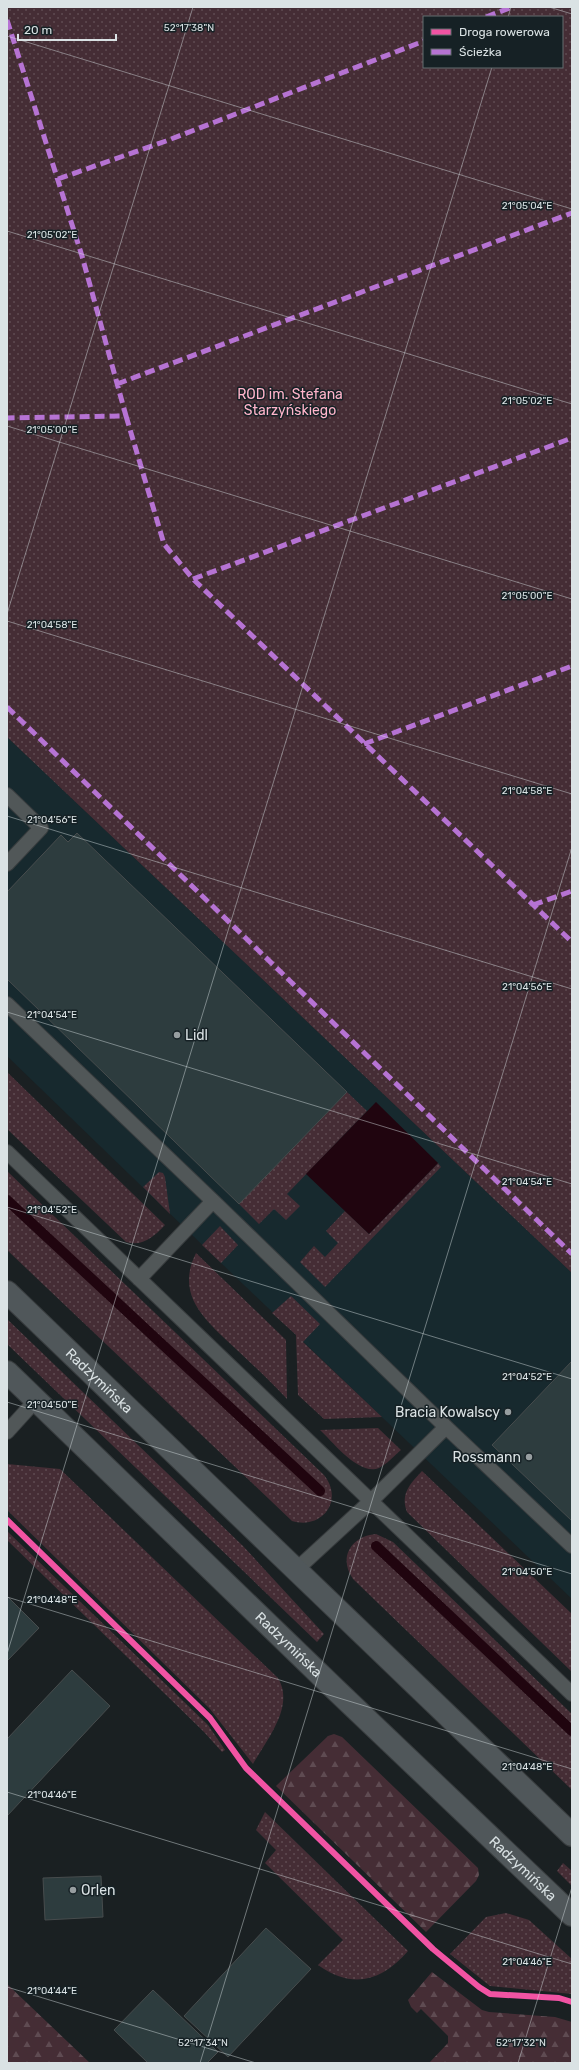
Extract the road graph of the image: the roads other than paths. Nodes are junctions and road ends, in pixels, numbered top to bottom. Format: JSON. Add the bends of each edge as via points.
{"nodes":[{"id":1,"x":7,"y":795,"type":"edge"},
{"id":2,"x":7,"y":864,"type":"edge"},
{"id":3,"x":7,"y":1004,"type":"edge"},
{"id":4,"x":7,"y":1152,"type":"edge"},
{"id":5,"x":213,"y":1201,"type":"junction"},
{"id":6,"x":139,"y":1279,"type":"junction"},
{"id":7,"x":7,"y":1292,"type":"edge"},
{"id":8,"x":7,"y":1372,"type":"edge"},
{"id":9,"x":36,"y":1400,"type":"junction"},
{"id":10,"x":446,"y":1427,"type":"junction"},
{"id":11,"x":7,"y":1432,"type":"edge"},
{"id":12,"x":371,"y":1501,"type":"junction"},
{"id":13,"x":572,"y":1546,"type":"edge"},
{"id":14,"x":297,"y":1570,"type":"junction"},
{"id":15,"x":572,"y":1694,"type":"edge"},
{"id":16,"x":572,"y":1835,"type":"edge"},
{"id":17,"x":572,"y":1914,"type":"edge"}],
"edges":[{"from":1,"to":2,"type":"lane","via":[[41,828]]},
{"from":3,"to":5,"type":"lane"},
{"from":4,"to":6,"type":"lane"},
{"from":5,"to":6,"type":"lane"},
{"from":5,"to":10,"type":"lane"},
{"from":6,"to":12,"type":"lane"},
{"from":7,"to":14,"type":"main road","name":"Radzymińska"},
{"from":8,"to":9,"type":"main road","name":"Radzymińska"},
{"from":9,"to":11,"type":"lane"},
{"from":9,"to":17,"type":"main road","name":"Radzymińska"},
{"from":10,"to":12,"type":"lane"},
{"from":10,"to":13,"type":"lane"},
{"from":12,"to":14,"type":"lane"},
{"from":12,"to":15,"type":"lane"},
{"from":14,"to":16,"type":"main road","name":"Radzymińska"}]}
